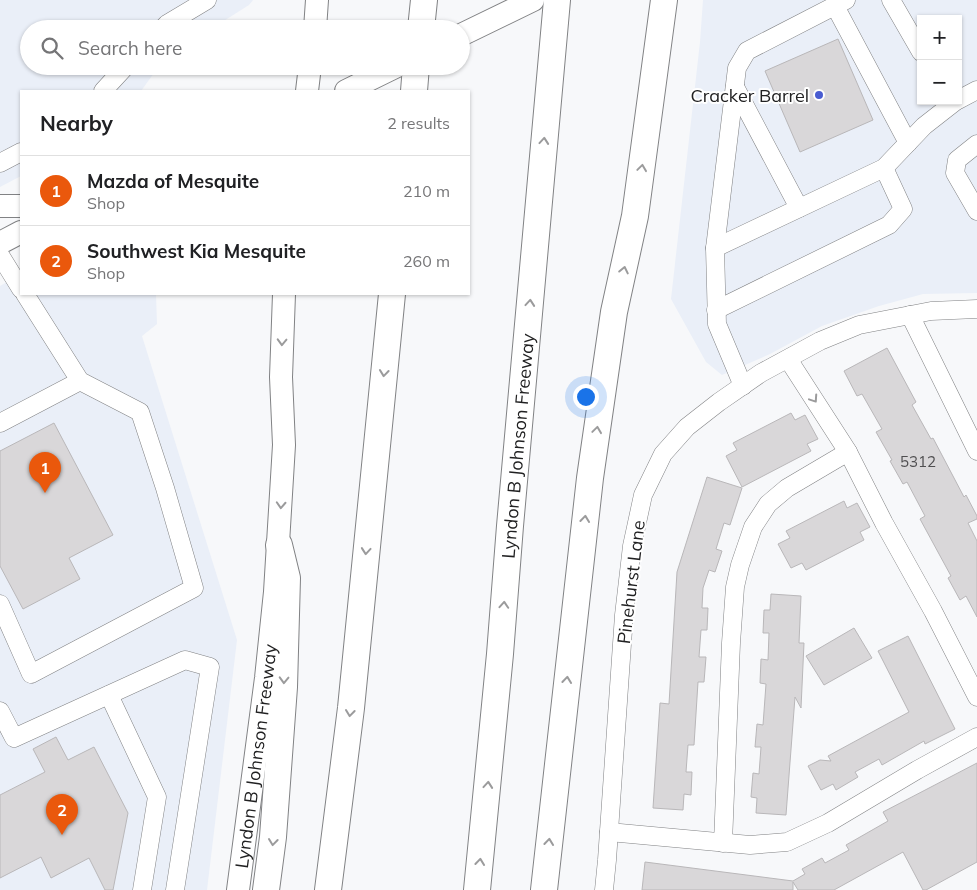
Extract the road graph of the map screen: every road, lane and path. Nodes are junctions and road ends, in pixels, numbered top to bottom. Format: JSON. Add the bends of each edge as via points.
{"nodes":[{"id":1,"x":207,"y":0,"type":"edge"},
{"id":2,"x":317,"y":0,"type":"edge"},
{"id":3,"x":424,"y":0,"type":"edge"},
{"id":4,"x":532,"y":0,"type":"edge"},
{"id":5,"x":557,"y":0,"type":"edge"},
{"id":6,"x":664,"y":0,"type":"edge"},
{"id":7,"x":892,"y":0,"type":"edge"},
{"id":8,"x":840,"y":3,"type":"edge"},
{"id":9,"x":174,"y":20,"type":"edge"},
{"id":10,"x":316,"y":20,"type":"edge"},
{"id":11,"x":421,"y":20,"type":"edge"},
{"id":12,"x":470,"y":31,"type":"edge"},
{"id":13,"x":917,"y":45,"type":"edge"},
{"id":14,"x":117,"y":75,"type":"edge"},
{"id":15,"x":309,"y":75,"type":"edge"},
{"id":16,"x":379,"y":75,"type":"edge"},
{"id":17,"x":415,"y":75,"type":"edge"},
{"id":18,"x":735,"y":87,"type":"junction"},
{"id":19,"x":103,"y":90,"type":"edge"},
{"id":20,"x":307,"y":90,"type":"edge"},
{"id":21,"x":348,"y":90,"type":"edge"},
{"id":22,"x":414,"y":90,"type":"edge"},
{"id":23,"x":977,"y":90,"type":"edge"},
{"id":24,"x":962,"y":98,"type":"edge"},
{"id":25,"x":949,"y":105,"type":"edge"},
{"id":26,"x":908,"y":143,"type":"junction"},
{"id":27,"x":977,"y":144,"type":"edge"},
{"id":28,"x":20,"y":153,"type":"edge"},
{"id":29,"x":0,"y":163,"type":"edge"},
{"id":30,"x":884,"y":168,"type":"junction"},
{"id":31,"x":0,"y":206,"type":"edge"},
{"id":32,"x":20,"y":206,"type":"edge"},
{"id":33,"x":799,"y":208,"type":"junction"},
{"id":34,"x":977,"y":211,"type":"edge"},
{"id":35,"x":20,"y":233,"type":"edge"},
{"id":36,"x":0,"y":243,"type":"edge"},
{"id":37,"x":715,"y":248,"type":"junction"},
{"id":38,"x":0,"y":255,"type":"edge"},
{"id":39,"x":20,"y":287,"type":"edge"},
{"id":40,"x":25,"y":295,"type":"edge"},
{"id":41,"x":284,"y":295,"type":"edge"},
{"id":42,"x":392,"y":295,"type":"edge"},
{"id":43,"x":977,"y":309,"type":"edge"},
{"id":44,"x":716,"y":310,"type":"junction"},
{"id":45,"x":910,"y":315,"type":"junction"},
{"id":46,"x":788,"y":359,"type":"junction"},
{"id":47,"x":80,"y":380,"type":"junction"},
{"id":48,"x":743,"y":386,"type":"junction"},
{"id":49,"x":0,"y":423,"type":"edge"},
{"id":50,"x":844,"y":446,"type":"junction"},
{"id":51,"x":977,"y":451,"type":"edge"},
{"id":52,"x":279,"y":545,"type":"junction"},
{"id":53,"x":0,"y":604,"type":"edge"},
{"id":54,"x":109,"y":695,"type":"junction"},
{"id":55,"x":977,"y":697,"type":"edge"},
{"id":56,"x":0,"y":710,"type":"edge"},
{"id":57,"x":977,"y":737,"type":"edge"},
{"id":58,"x":609,"y":832,"type":"junction"},
{"id":59,"x":723,"y":843,"type":"junction"},
{"id":60,"x":142,"y":890,"type":"edge"},
{"id":61,"x":175,"y":890,"type":"edge"},
{"id":62,"x":238,"y":890,"type":"edge"},
{"id":63,"x":266,"y":890,"type":"edge"},
{"id":64,"x":328,"y":890,"type":"edge"},
{"id":65,"x":477,"y":890,"type":"edge"},
{"id":66,"x":544,"y":890,"type":"edge"},
{"id":67,"x":604,"y":890,"type":"edge"}],
"edges":[{"from":1,"to":9,"type":"street"},
{"from":2,"to":10,"type":"main road"},
{"from":3,"to":11,"type":"highway"},
{"from":4,"to":12,"type":"main road"},
{"from":65,"to":5,"type":"highway","name":"Lyndon B Johnson Freeway","one_way":true},
{"from":66,"to":6,"type":"highway","one_way":true,"via":[[590,478],[614,312],[635,216]]},
{"from":7,"to":13,"type":"street"},
{"from":8,"to":18,"type":"street","via":[[747,51],[737,68]]},
{"from":8,"to":26,"type":"street"},
{"from":14,"to":19,"type":"street"},
{"from":15,"to":20,"type":"main road"},
{"from":16,"to":21,"type":"main road"},
{"from":17,"to":22,"type":"highway"},
{"from":18,"to":33,"type":"street"},
{"from":18,"to":37,"type":"street"},
{"from":23,"to":24,"type":"street"},
{"from":25,"to":26,"type":"street"},
{"from":26,"to":30,"type":"street"},
{"from":27,"to":34,"type":"street","via":[[957,160],[955,173]]},
{"from":28,"to":29,"type":"street"},
{"from":30,"to":33,"type":"street"},
{"from":30,"to":44,"type":"street","via":[[903,209],[889,225]]},
{"from":31,"to":32,"type":"main road"},
{"from":33,"to":37,"type":"street"},
{"from":35,"to":36,"type":"main road"},
{"from":37,"to":44,"type":"street"},
{"from":38,"to":39,"type":"street"},
{"from":40,"to":47,"type":"street"},
{"from":41,"to":52,"type":"main road","name":"Lyndon B Johnson Freeway","one_way":true,"via":[[281,377],[284,445]]},
{"from":42,"to":64,"type":"highway","one_way":true,"via":[[351,708]]},
{"from":43,"to":45,"type":"street","name":"Pinehurst Lane"},
{"from":44,"to":48,"type":"street","via":[[716,324]]},
{"from":45,"to":46,"type":"street","name":"Pinehurst Lane","via":[[859,325]]},
{"from":45,"to":51,"type":"street"},
{"from":46,"to":48,"type":"street","name":"Pinehurst Lane","via":[[761,372]]},
{"from":46,"to":50,"type":"street","one_way":true},
{"from":47,"to":49,"type":"street"},
{"from":47,"to":53,"type":"street","via":[[140,412],[194,588],[31,674]]},
{"from":48,"to":58,"type":"street","name":"Pinehurst Lane","via":[[687,427],[662,454],[643,495],[632,546],[624,615]]},
{"from":50,"to":55,"type":"street"},
{"from":50,"to":59,"type":"street","via":[[768,504],[753,527],[740,565],[731,643]]},
{"from":52,"to":62,"type":"main road","name":"Lyndon B Johnson Freeway","via":[[266,678]]},
{"from":52,"to":63,"type":"highway","one_way":true,"via":[[287,578],[284,687]]},
{"from":54,"to":56,"type":"street","via":[[14,738]]},
{"from":54,"to":60,"type":"street","via":[[157,797]]},
{"from":54,"to":61,"type":"street","via":[[185,660],[210,666]]},
{"from":57,"to":59,"type":"street","via":[[828,823],[787,842]]},
{"from":58,"to":59,"type":"street"},
{"from":58,"to":67,"type":"street","name":"Pinehurst Lane"}]}
